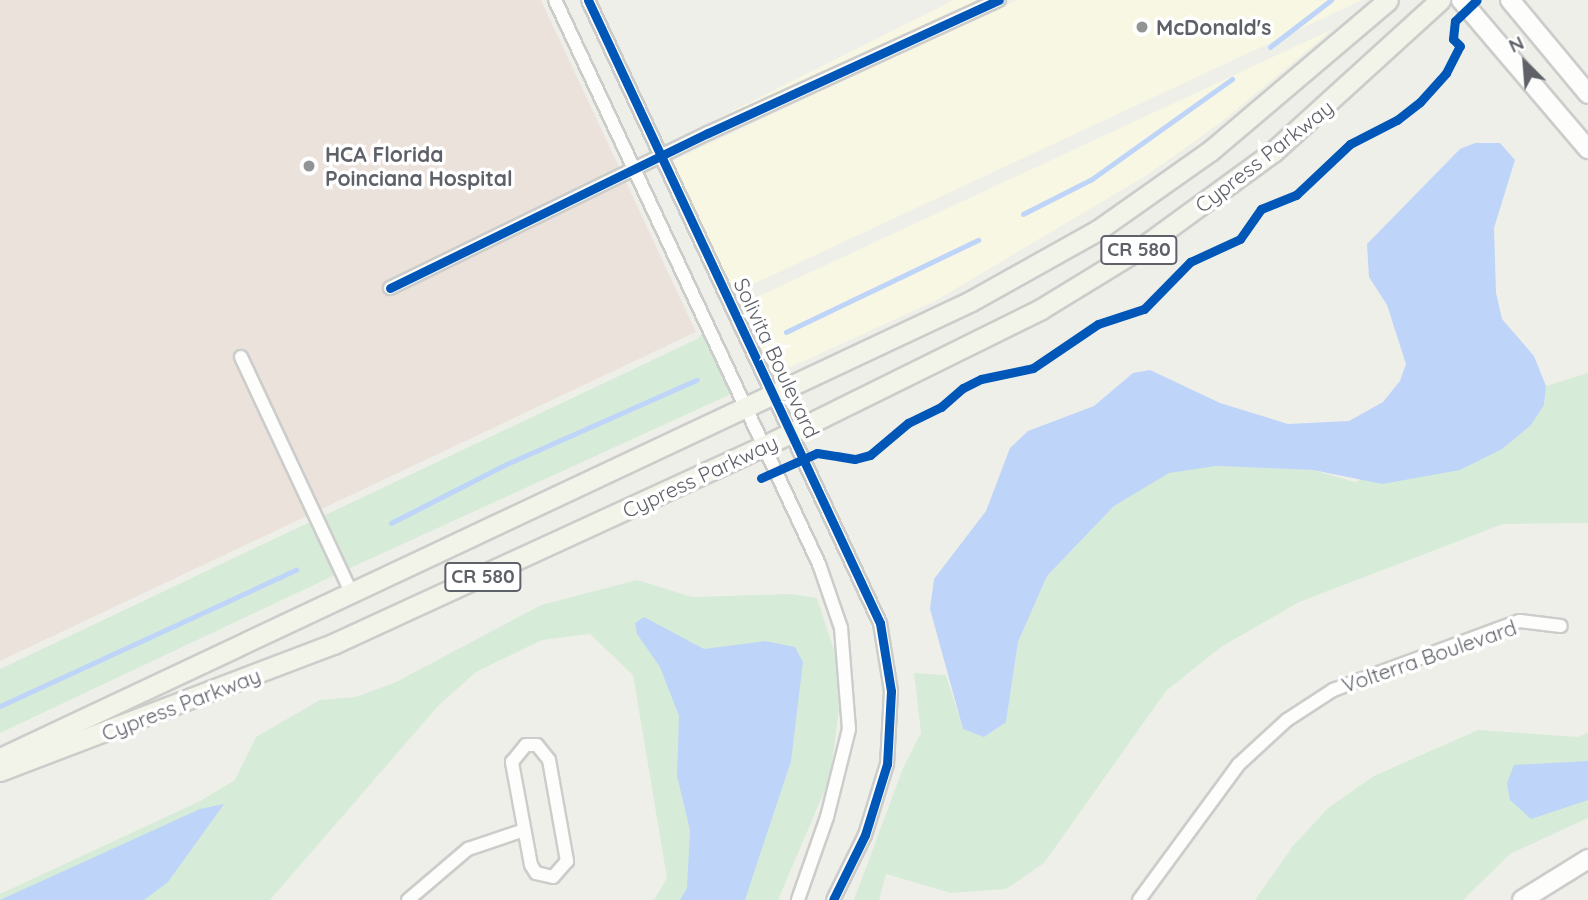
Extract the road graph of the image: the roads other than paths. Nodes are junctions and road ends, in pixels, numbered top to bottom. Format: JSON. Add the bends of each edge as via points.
{"nodes":[{"id":1,"x":555,"y":0,"type":"edge"},
{"id":2,"x":588,"y":0,"type":"edge"},
{"id":3,"x":999,"y":0,"type":"edge"},
{"id":4,"x":1388,"y":0,"type":"edge"},
{"id":5,"x":1440,"y":0,"type":"edge"},
{"id":6,"x":1461,"y":0,"type":"edge"},
{"id":7,"x":1510,"y":0,"type":"edge"},
{"id":8,"x":1588,"y":94,"type":"edge"},
{"id":9,"x":1588,"y":149,"type":"edge"},
{"id":10,"x":662,"y":156,"type":"junction"},
{"id":11,"x":634,"y":169,"type":"junction"},
{"id":12,"x":390,"y":288,"type":"dead end"},
{"id":13,"x":241,"y":357,"type":"dead end"},
{"id":14,"x":775,"y":396,"type":"junction"},
{"id":15,"x":746,"y":409,"type":"junction"},
{"id":16,"x":792,"y":432,"type":"junction"},
{"id":17,"x":764,"y":446,"type":"junction"},
{"id":18,"x":351,"y":592,"type":"junction"},
{"id":19,"x":1561,"y":626,"type":"dead end"},
{"id":20,"x":0,"y":758,"type":"edge"},
{"id":21,"x":0,"y":771,"type":"edge"},
{"id":22,"x":524,"y":830,"type":"junction"},
{"id":23,"x":1588,"y":859,"type":"edge"},
{"id":24,"x":408,"y":900,"type":"edge"},
{"id":25,"x":798,"y":900,"type":"edge"},
{"id":26,"x":833,"y":900,"type":"edge"},
{"id":27,"x":1139,"y":900,"type":"edge"},
{"id":28,"x":1522,"y":900,"type":"edge"}],
"edges":[{"from":1,"to":11,"type":"street"},
{"from":2,"to":10,"type":"street","name":"Solivita Boulevard"},
{"from":3,"to":10,"type":"street"},
{"from":4,"to":14,"type":"main road","name":"Cypress Parkway","number":"CR 580","via":[[1210,151],[1098,230],[971,301]]},
{"from":5,"to":16,"type":"main road","name":"Cypress Parkway","number":"CR 580","via":[[1273,152],[1144,246],[960,352]]},
{"from":6,"to":9,"type":"main road"},
{"from":7,"to":8,"type":"main road"},
{"from":10,"to":11,"type":"street"},
{"from":10,"to":14,"type":"street","name":"Solivita Boulevard"},
{"from":11,"to":12,"type":"street"},
{"from":11,"to":15,"type":"street"},
{"from":13,"to":18,"type":"street"},
{"from":14,"to":15,"type":"main road","name":"Cypress Parkway","number":"CR 580"},
{"from":14,"to":16,"type":"street","name":"Solivita Boulevard"},
{"from":15,"to":17,"type":"street"},
{"from":15,"to":18,"type":"main road","name":"Cypress Parkway","number":"CR 580"},
{"from":16,"to":17,"type":"main road","name":"Cypress Parkway","number":"CR 580"},
{"from":16,"to":26,"type":"street","name":"Solivita Boulevard","via":[[870,595],[891,691],[889,746],[880,791]]},
{"from":17,"to":21,"type":"main road","name":"Cypress Parkway","number":"CR 580","via":[[333,644]]},
{"from":17,"to":25,"type":"street","via":[[832,596],[849,695],[849,729],[839,773]]},
{"from":18,"to":20,"type":"main road","name":"Cypress Parkway","number":"CR 580"},
{"from":19,"to":27,"type":"street","name":"Volterra Boulevard","via":[[1520,621],[1333,690],[1287,720],[1238,765]]},
{"from":22,"to":22,"type":"street","via":[[536,873],[553,877],[562,871],[567,861],[549,760],[537,745],[517,751],[512,762]]},
{"from":22,"to":24,"type":"street","via":[[467,849]]},
{"from":23,"to":28,"type":"main road"}]}
